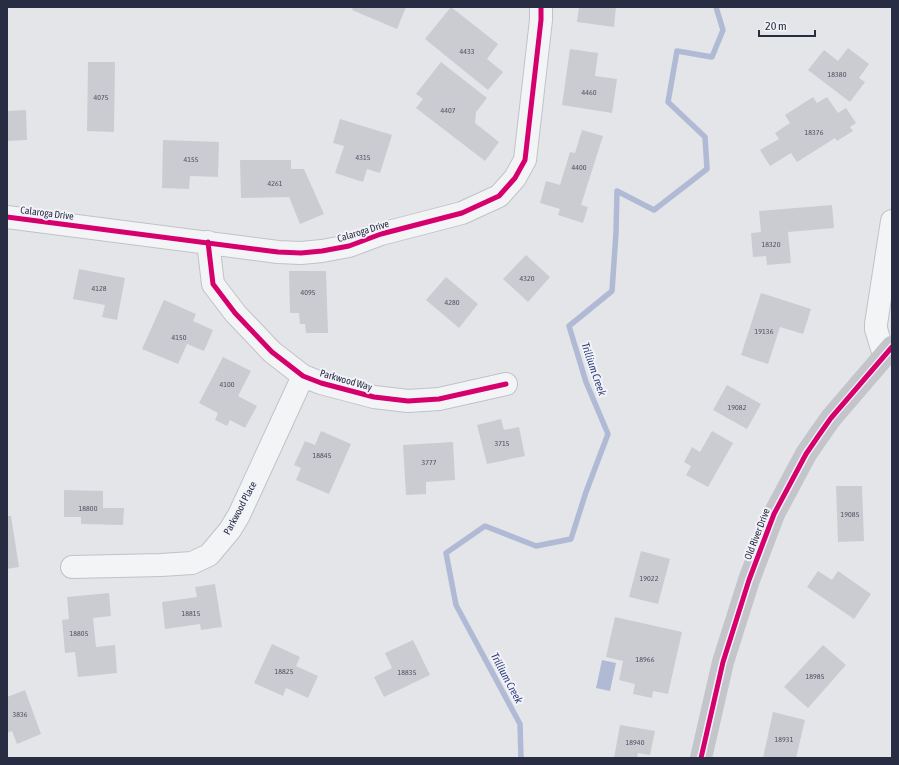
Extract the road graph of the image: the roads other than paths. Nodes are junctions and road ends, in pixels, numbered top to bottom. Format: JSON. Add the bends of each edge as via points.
{"nodes":[{"id":1,"x":535,"y":11,"type":"edge"},
{"id":2,"x":7,"y":217,"type":"edge"},
{"id":3,"x":892,"y":221,"type":"edge"},
{"id":4,"x":208,"y":242,"type":"junction"},
{"id":5,"x":888,"y":351,"type":"edge"},
{"id":6,"x":303,"y":376,"type":"junction"},
{"id":7,"x":506,"y":384,"type":"dead end"},
{"id":8,"x":72,"y":567,"type":"dead end"},
{"id":9,"x":701,"y":758,"type":"edge"}],
"edges":[{"from":1,"to":4,"type":"street","name":"Calaroga Drive","via":[[525,160],[515,178],[499,196],[462,213],[381,234],[349,246],[322,251],[278,252]]},
{"from":2,"to":4,"type":"street","name":"Calaroga Drive"},
{"from":3,"to":5,"type":"street","via":[[876,324],[878,334]]},
{"from":4,"to":6,"type":"street","name":"Parkwood Way","via":[[213,284],[235,313],[272,352]]},
{"from":5,"to":9,"type":"street","name":"Old River Drive","via":[[819,435],[774,514],[749,580],[723,662]]},
{"from":6,"to":7,"type":"street","name":"Parkwood Way","via":[[321,384],[374,397],[408,401],[439,399]]},
{"from":6,"to":8,"type":"street","name":"Parkwood Place","via":[[239,515],[209,555],[192,563]]}]}
